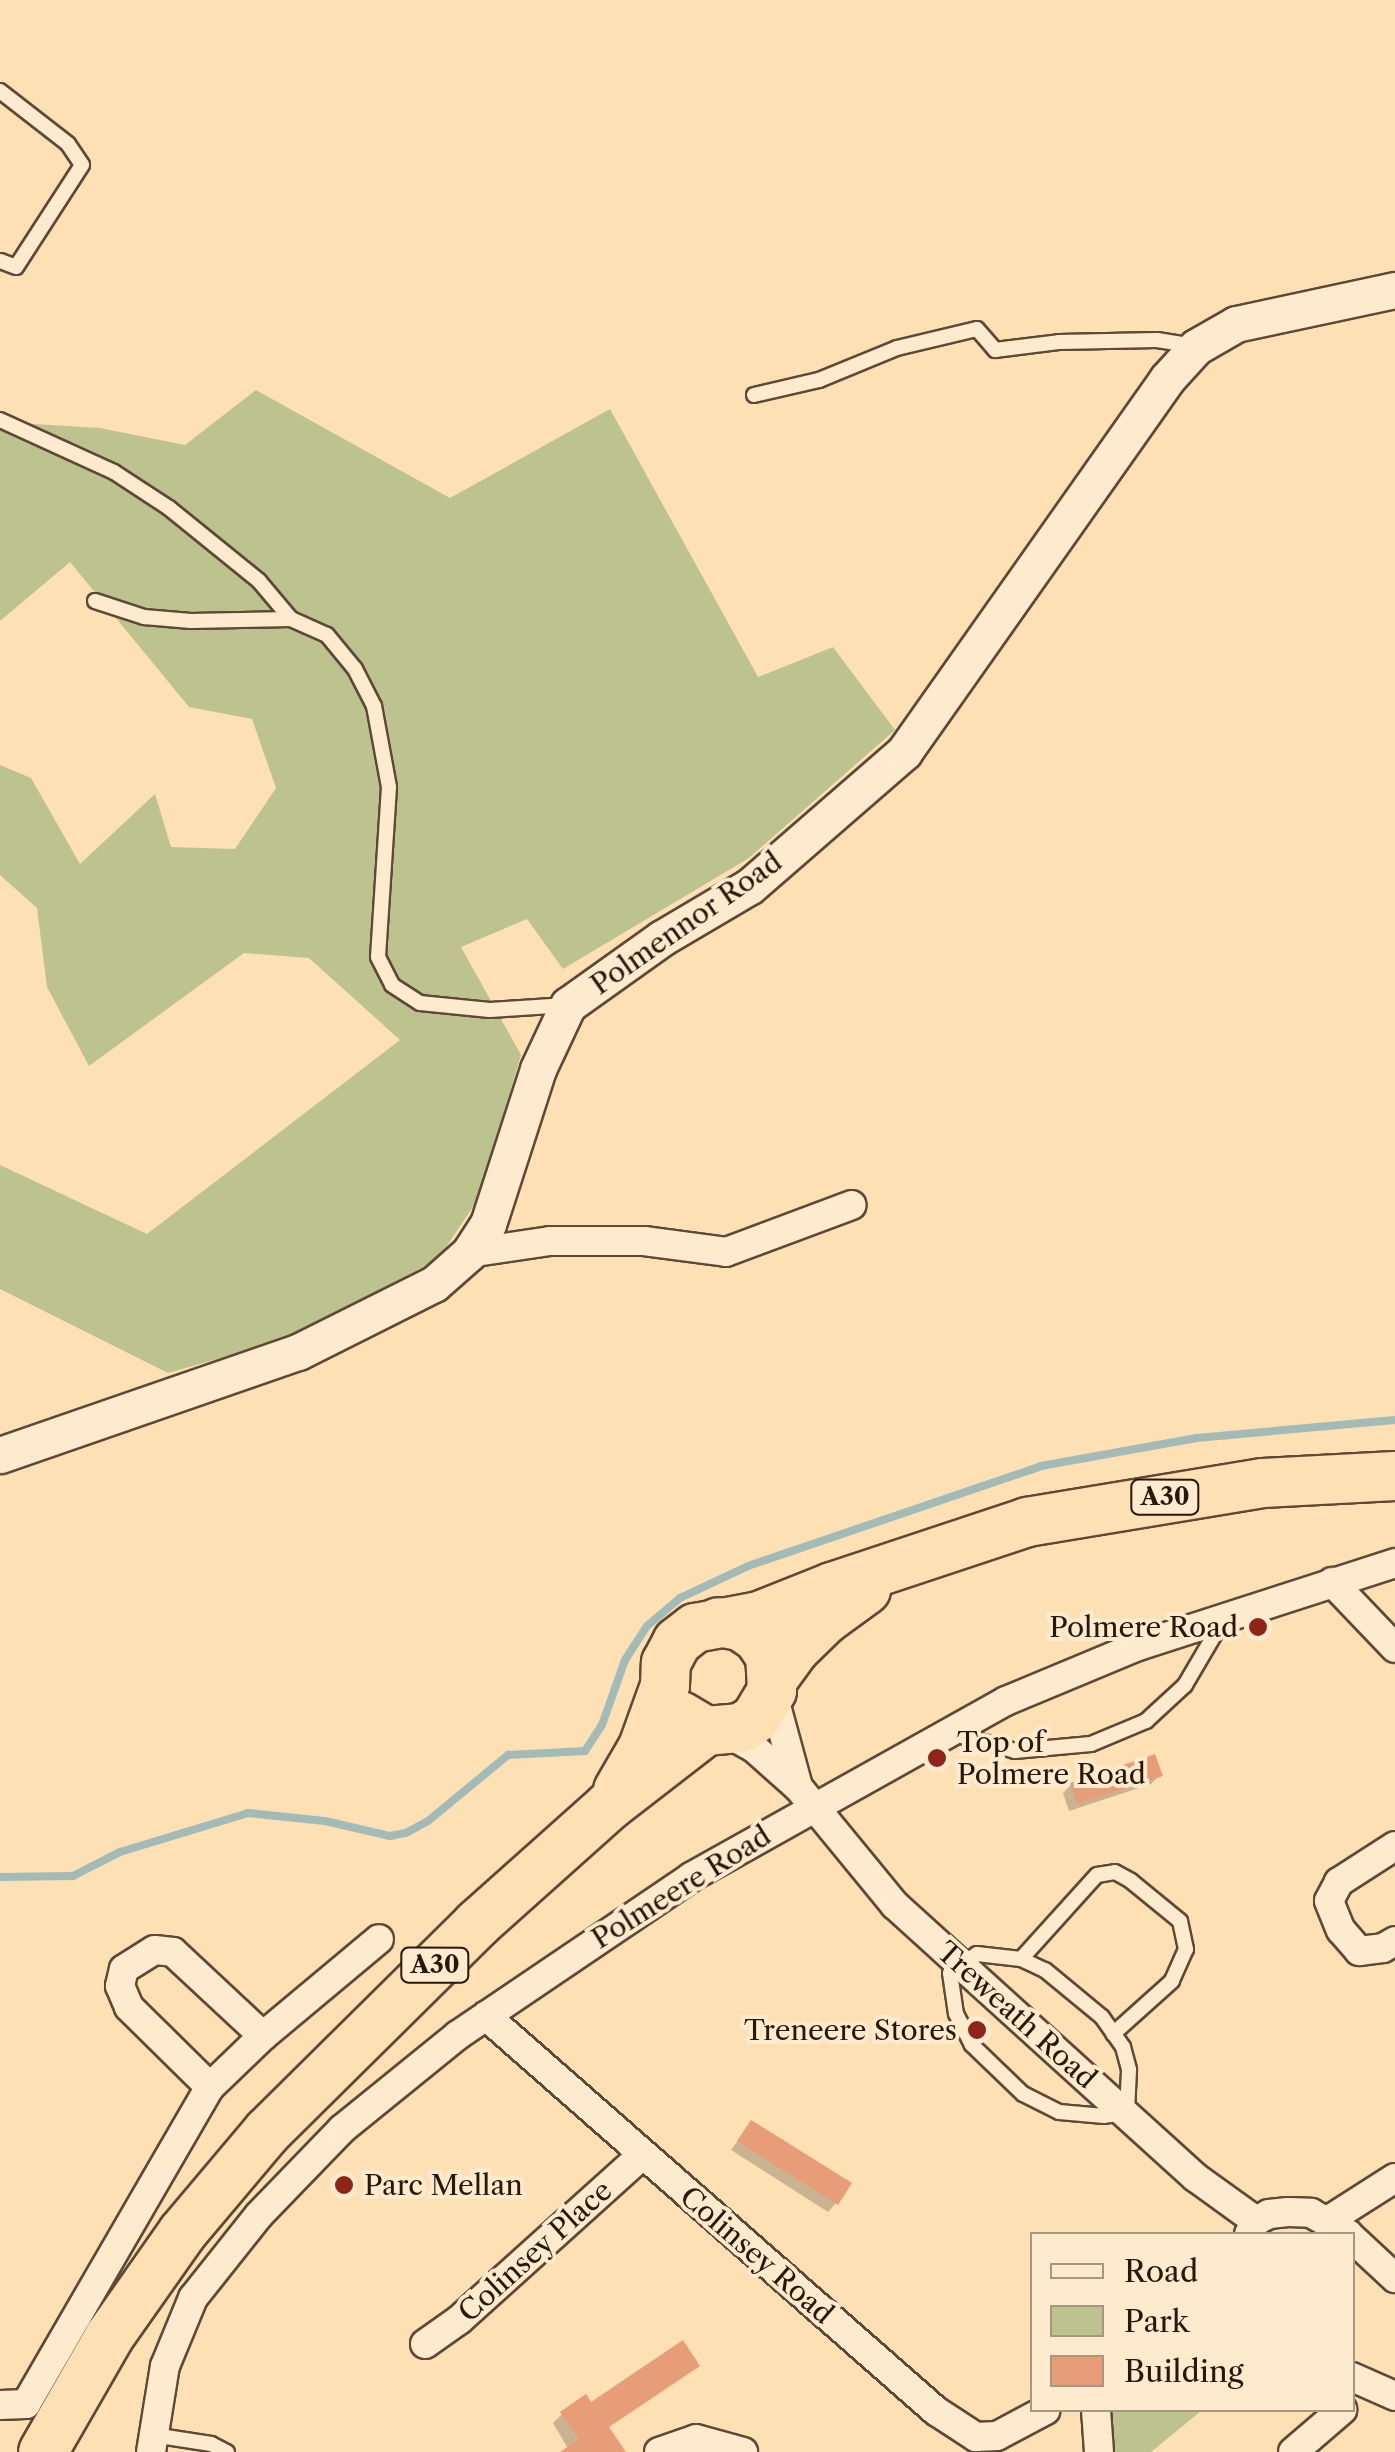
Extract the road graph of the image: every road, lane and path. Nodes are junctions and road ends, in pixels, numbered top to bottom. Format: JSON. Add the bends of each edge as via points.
{"nodes":[{"id":1,"x":0,"y":91,"type":"edge"},
{"id":2,"x":0,"y":261,"type":"edge"},
{"id":3,"x":1395,"y":290,"type":"edge"},
{"id":4,"x":1196,"y":346,"type":"junction"},
{"id":5,"x":754,"y":395,"type":"dead end"},
{"id":6,"x":0,"y":420,"type":"edge"},
{"id":7,"x":95,"y":601,"type":"dead end"},
{"id":8,"x":290,"y":619,"type":"junction"},
{"id":9,"x":568,"y":1005,"type":"junction"},
{"id":10,"x":852,"y":1204,"type":"dead end"},
{"id":11,"x":469,"y":1252,"type":"junction"},
{"id":12,"x":0,"y":1438,"type":"edge"},
{"id":13,"x":36,"y":1442,"type":"junction"},
{"id":14,"x":0,"y":1455,"type":"edge"},
{"id":15,"x":1395,"y":1476,"type":"edge"},
{"id":16,"x":940,"y":1549,"type":"junction"},
{"id":17,"x":1395,"y":1562,"type":"edge"},
{"id":18,"x":1332,"y":1582,"type":"junction"},
{"id":19,"x":1225,"y":1617,"type":"junction"},
{"id":20,"x":718,"y":1622,"type":"junction"},
{"id":21,"x":1395,"y":1648,"type":"edge"},
{"id":22,"x":773,"y":1684,"type":"junction"},
{"id":23,"x":664,"y":1686,"type":"junction"},
{"id":24,"x":715,"y":1731,"type":"junction"},
{"id":25,"x":950,"y":1732,"type":"junction"},
{"id":26,"x":806,"y":1797,"type":"junction"},
{"id":27,"x":609,"y":1806,"type":"junction"},
{"id":28,"x":1395,"y":1846,"type":"edge"},
{"id":29,"x":378,"y":1939,"type":"dead end"},
{"id":30,"x":1395,"y":1941,"type":"edge"},
{"id":31,"x":1021,"y":1959,"type":"junction"},
{"id":32,"x":961,"y":1964,"type":"junction"},
{"id":33,"x":486,"y":2016,"type":"junction"},
{"id":34,"x":1114,"y":2034,"type":"junction"},
{"id":35,"x":262,"y":2036,"type":"junction"},
{"id":36,"x":210,"y":2087,"type":"junction"},
{"id":37,"x":1126,"y":2113,"type":"junction"},
{"id":38,"x":642,"y":2155,"type":"junction"},
{"id":39,"x":1395,"y":2178,"type":"edge"},
{"id":40,"x":1252,"y":2228,"type":"edge"},
{"id":41,"x":1343,"y":2231,"type":"edge"},
{"id":42,"x":1355,"y":2242,"type":"edge"},
{"id":43,"x":1395,"y":2278,"type":"edge"},
{"id":44,"x":426,"y":2344,"type":"dead end"},
{"id":45,"x":1357,"y":2387,"type":"edge"},
{"id":46,"x":1395,"y":2396,"type":"edge"},
{"id":47,"x":13,"y":2404,"type":"edge"},
{"id":48,"x":1042,"y":2412,"type":"edge"},
{"id":49,"x":1096,"y":2412,"type":"edge"},
{"id":50,"x":1340,"y":2412,"type":"edge"},
{"id":51,"x":152,"y":2444,"type":"edge"},
{"id":52,"x":44,"y":2452,"type":"edge"},
{"id":53,"x":227,"y":2452,"type":"edge"},
{"id":54,"x":659,"y":2452,"type":"edge"},
{"id":55,"x":743,"y":2452,"type":"edge"},
{"id":56,"x":1099,"y":2452,"type":"edge"},
{"id":57,"x":1293,"y":2452,"type":"edge"}],
"edges":[{"from":1,"to":2,"type":"lane","via":[[68,144],[82,165],[16,267]]},
{"from":3,"to":4,"type":"street","name":"Polmennor Road","via":[[1236,324]]},
{"from":4,"to":5,"type":"lane","via":[[1157,340],[994,350],[977,329]]},
{"from":4,"to":9,"type":"street","name":"Polmennor Road","via":[[904,752],[750,886]]},
{"from":6,"to":8,"type":"lane","via":[[114,472],[169,508],[258,581]]},
{"from":7,"to":8,"type":"lane","via":[[144,617],[191,622]]},
{"from":8,"to":9,"type":"lane","via":[[328,635],[374,706],[389,787],[378,957],[392,986],[420,1003],[490,1010]]},
{"from":9,"to":11,"type":"street","name":"Polmennor Road","via":[[538,1070],[488,1224]]},
{"from":10,"to":11,"type":"street","via":[[726,1252],[587,1241]]},
{"from":11,"to":13,"type":"street","name":"Polmennor Road","via":[[434,1284],[298,1352]]},
{"from":12,"to":13,"type":"street"},
{"from":13,"to":14,"type":"street","name":"Polmennor Road"},
{"from":15,"to":16,"type":"highway","number":"A30","via":[[1263,1483],[1161,1498],[1026,1522]]},
{"from":16,"to":20,"type":"highway","number":"A30","via":[[759,1616]]},
{"from":16,"to":22,"type":"highway","number":"A30","via":[[824,1620]]},
{"from":17,"to":18,"type":"street","name":"Polmeere Road"},
{"from":18,"to":19,"type":"street","name":"Polmeere Road"},
{"from":18,"to":21,"type":"street"},
{"from":19,"to":25,"type":"street","name":"Polmeere Road","via":[[1022,1694]]},
{"from":19,"to":25,"type":"lane","via":[[1185,1685],[1146,1720],[1091,1744],[1015,1751]]},
{"from":20,"to":22,"type":"highway","via":[[758,1638],[770,1656]]},
{"from":20,"to":23,"type":"highway","number":"A30","via":[[676,1642]]},
{"from":22,"to":24,"type":"highway","number":"A30","via":[[755,1719]]},
{"from":22,"to":26,"type":"street","name":"Treweath Road"},
{"from":23,"to":24,"type":"highway","via":[[686,1722]]},
{"from":23,"to":27,"type":"highway","number":"A30","via":[[644,1747]]},
{"from":24,"to":26,"type":"street","name":"Treweath Road","via":[[754,1748]]},
{"from":24,"to":27,"type":"highway","number":"A30"},
{"from":25,"to":26,"type":"street","name":"Polmeere Road"},
{"from":26,"to":32,"type":"street","name":"Treweath Road","via":[[895,1905]]},
{"from":26,"to":33,"type":"street","name":"Polmeere Road"},
{"from":27,"to":52,"type":"highway","number":"A30","via":[[477,1924],[268,2131],[182,2233],[119,2322]]},
{"from":28,"to":30,"type":"street","via":[[1339,1882],[1328,1901],[1359,1951]]},
{"from":29,"to":35,"type":"street"},
{"from":31,"to":32,"type":"lane","via":[[977,1954]]},
{"from":31,"to":34,"type":"lane","via":[[1045,1970]]},
{"from":31,"to":34,"type":"lane","via":[[1097,1875],[1115,1872],[1131,1881],[1180,1921],[1186,1949],[1172,1981]]},
{"from":32,"to":37,"type":"street","name":"Treweath Road"},
{"from":32,"to":37,"type":"lane","via":[[950,1973],[956,2014],[972,2045],[1023,2094],[1059,2112]]},
{"from":33,"to":38,"type":"street","name":"Colinsey Road"},
{"from":33,"to":51,"type":"street","name":"Polmeere Road","via":[[342,2129],[258,2214],[192,2298],[164,2366]]},
{"from":34,"to":37,"type":"lane","via":[[1129,2070]]},
{"from":35,"to":36,"type":"street"},
{"from":35,"to":36,"type":"street","via":[[173,1952],[156,1950],[124,1969],[120,1986],[129,2007]]},
{"from":36,"to":47,"type":"street"},
{"from":37,"to":40,"type":"street","name":"Treweath Road"},
{"from":38,"to":44,"type":"street","name":"Colinsey Place"},
{"from":38,"to":48,"type":"street","name":"Colinsey Road","via":[[936,2411],[976,2437],[997,2436]]},
{"from":39,"to":41,"type":"street"},
{"from":40,"to":41,"type":"street","name":"Treweath Road","via":[[1288,2212],[1311,2213]]},
{"from":42,"to":43,"type":"street"},
{"from":45,"to":46,"type":"street"},
{"from":49,"to":56,"type":"street"},
{"from":50,"to":57,"type":"street"},
{"from":51,"to":53,"type":"lane","via":[[211,2444]]},
{"from":54,"to":55,"type":"street","via":[[696,2439]]}]}
